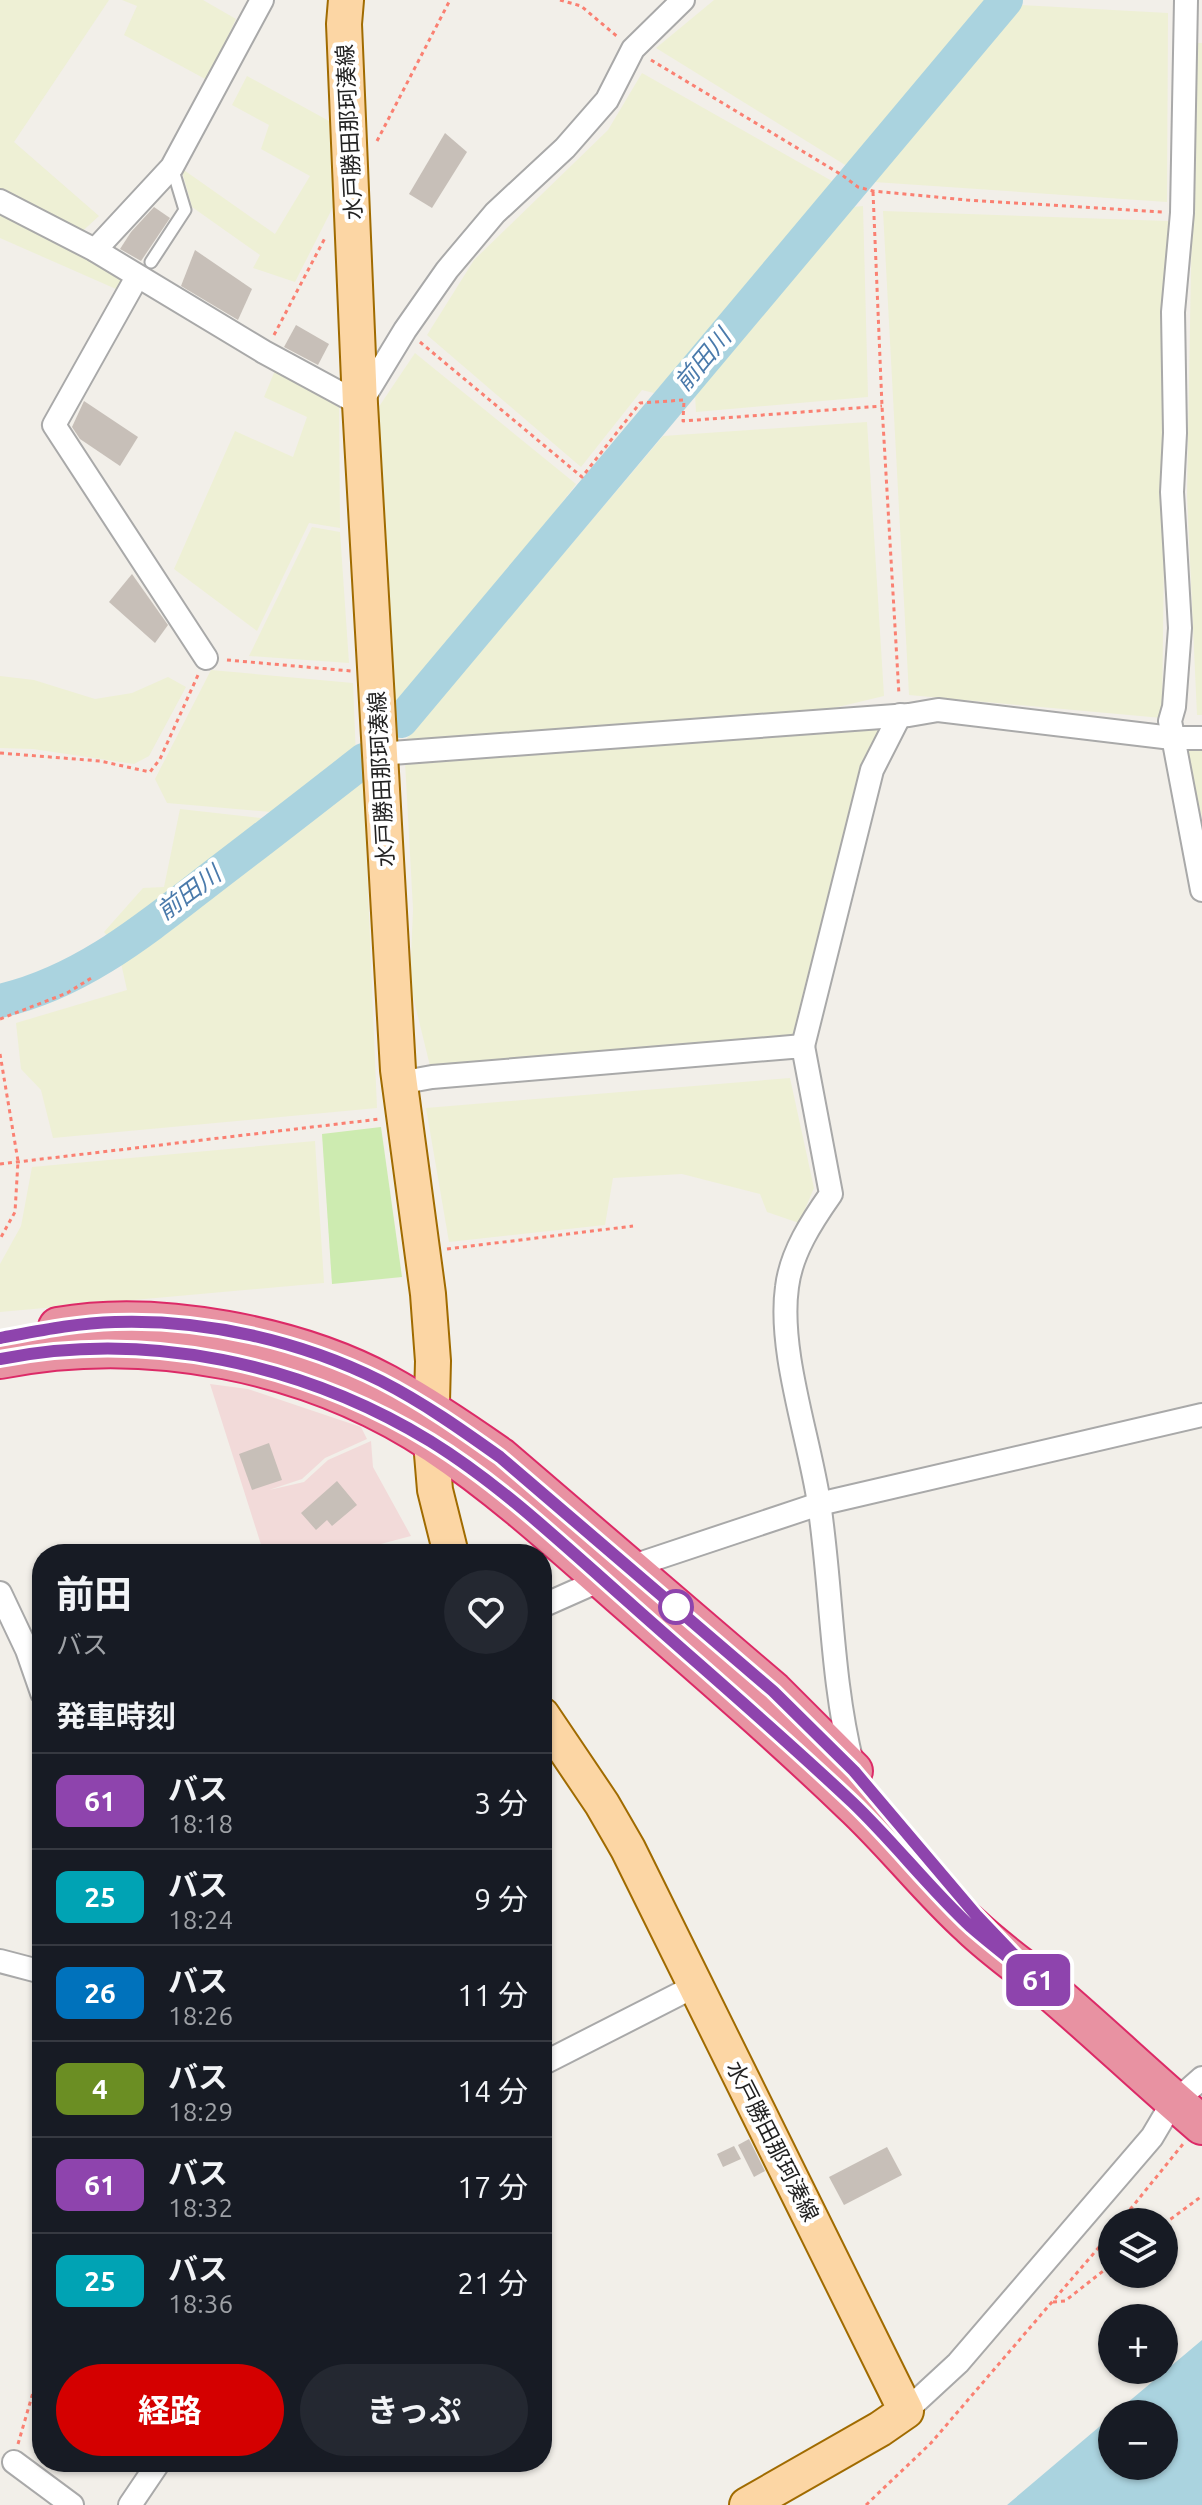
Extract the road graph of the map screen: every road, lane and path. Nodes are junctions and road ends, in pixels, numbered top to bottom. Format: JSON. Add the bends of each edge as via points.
{"nodes":[{"id":1,"x":262,"y":0,"type":"edge"},
{"id":2,"x":346,"y":0,"type":"edge"},
{"id":3,"x":450,"y":0,"type":"edge"},
{"id":4,"x":560,"y":0,"type":"edge"},
{"id":5,"x":683,"y":0,"type":"edge"},
{"id":6,"x":1186,"y":0,"type":"edge"},
{"id":7,"x":633,"y":49,"type":"junction"},
{"id":8,"x":373,"y":148,"type":"dead end"},
{"id":9,"x":172,"y":167,"type":"junction"},
{"id":10,"x":873,"y":191,"type":"junction"},
{"id":11,"x":0,"y":201,"type":"edge"},
{"id":12,"x":1182,"y":213,"type":"junction"},
{"id":13,"x":331,"y":227,"type":"dead end"},
{"id":14,"x":95,"y":250,"type":"junction"},
{"id":15,"x":144,"y":270,"type":"junction"},
{"id":16,"x":405,"y":330,"type":"junction"},
{"id":17,"x":264,"y":352,"type":"junction"},
{"id":18,"x":360,"y":404,"type":"junction"},
{"id":19,"x":882,"y":406,"type":"junction"},
{"id":20,"x":206,"y":658,"type":"junction"},
{"id":21,"x":375,"y":674,"type":"junction"},
{"id":22,"x":900,"y":715,"type":"junction"},
{"id":23,"x":1172,"y":738,"type":"junction"},
{"id":24,"x":1202,"y":738,"type":"edge"},
{"id":25,"x":0,"y":753,"type":"edge"},
{"id":26,"x":378,"y":754,"type":"junction"},
{"id":27,"x":1202,"y":890,"type":"edge"},
{"id":28,"x":93,"y":977,"type":"dead end"},
{"id":29,"x":0,"y":1019,"type":"edge"},
{"id":30,"x":803,"y":1046,"type":"junction"},
{"id":31,"x":0,"y":1054,"type":"edge"},
{"id":32,"x":399,"y":1083,"type":"junction"},
{"id":33,"x":404,"y":1117,"type":"junction"},
{"id":34,"x":18,"y":1161,"type":"junction"},
{"id":35,"x":0,"y":1164,"type":"edge"},
{"id":36,"x":633,"y":1226,"type":"dead end"},
{"id":37,"x":0,"y":1239,"type":"edge"},
{"id":38,"x":423,"y":1251,"type":"junction"},
{"id":39,"x":0,"y":1338,"type":"edge"},
{"id":40,"x":0,"y":1359,"type":"edge"},
{"id":41,"x":1202,"y":1415,"type":"edge"},
{"id":42,"x":431,"y":1426,"type":"junction"},
{"id":43,"x":819,"y":1504,"type":"junction"},
{"id":44,"x":448,"y":1544,"type":"edge"},
{"id":45,"x":617,"y":1574,"type":"junction"},
{"id":46,"x":0,"y":1593,"type":"edge"},
{"id":47,"x":552,"y":1602,"type":"edge"},
{"id":48,"x":32,"y":1664,"type":"edge"},
{"id":49,"x":552,"y":1730,"type":"edge"},
{"id":50,"x":854,"y":1788,"type":"junction"},
{"id":51,"x":0,"y":1961,"type":"edge"},
{"id":52,"x":32,"y":1969,"type":"edge"},
{"id":53,"x":695,"y":1986,"type":"junction"},
{"id":54,"x":552,"y":2059,"type":"edge"},
{"id":55,"x":1187,"y":2105,"type":"edge"},
{"id":56,"x":1202,"y":2196,"type":"edge"},
{"id":57,"x":1128,"y":2208,"type":"edge"},
{"id":58,"x":1178,"y":2214,"type":"edge"},
{"id":59,"x":1098,"y":2248,"type":"edge"},
{"id":60,"x":1098,"y":2275,"type":"edge"},
{"id":61,"x":1052,"y":2302,"type":"junction"},
{"id":62,"x":32,"y":2397,"type":"edge"},
{"id":63,"x":906,"y":2411,"type":"junction"},
{"id":64,"x":14,"y":2462,"type":"joint"},
{"id":65,"x":152,"y":2472,"type":"edge"},
{"id":66,"x":72,"y":2505,"type":"edge"},
{"id":67,"x":130,"y":2505,"type":"edge"},
{"id":68,"x":747,"y":2505,"type":"edge"},
{"id":69,"x":866,"y":2505,"type":"edge"}],
"edges":[{"from":1,"to":9,"type":"street"},
{"from":2,"to":18,"type":"main road","name":"水戸勝田那珂湊線"},
{"from":3,"to":8,"type":"path"},
{"from":4,"to":7,"type":"path","via":[[581,6]]},
{"from":5,"to":7,"type":"street"},
{"from":6,"to":12,"type":"street"},
{"from":7,"to":10,"type":"path","via":[[858,187]]},
{"from":7,"to":16,"type":"street","via":[[607,100],[495,213]]},
{"from":9,"to":14,"type":"street"},
{"from":9,"to":15,"type":"lane","via":[[185,210]]},
{"from":10,"to":12,"type":"path"},
{"from":10,"to":19,"type":"path"},
{"from":11,"to":14,"type":"street"},
{"from":12,"to":23,"type":"street","via":[[1173,312],[1172,492],[1180,628]]},
{"from":13,"to":17,"type":"path"},
{"from":14,"to":15,"type":"street"},
{"from":15,"to":17,"type":"street"},
{"from":15,"to":20,"type":"street","via":[[54,425]]},
{"from":16,"to":18,"type":"street"},
{"from":16,"to":19,"type":"path","via":[[582,477],[640,403],[684,400],[683,421]]},
{"from":17,"to":18,"type":"street"},
{"from":18,"to":21,"type":"main road","name":"水戸勝田那珂湊線"},
{"from":19,"to":22,"type":"path"},
{"from":20,"to":21,"type":"path"},
{"from":20,"to":25,"type":"path","via":[[150,772],[100,761]]},
{"from":21,"to":26,"type":"main road","name":"水戸勝田那珂湊線"},
{"from":22,"to":23,"type":"street","via":[[938,710]]},
{"from":22,"to":26,"type":"street"},
{"from":22,"to":30,"type":"street","via":[[872,770]]},
{"from":23,"to":24,"type":"street"},
{"from":23,"to":27,"type":"street"},
{"from":26,"to":32,"type":"main road","name":"水戸勝田那珂湊線"},
{"from":28,"to":29,"type":"path"},
{"from":30,"to":32,"type":"street"},
{"from":30,"to":43,"type":"street","via":[[831,1194],[807,1229],[787,1283],[784,1324]]},
{"from":31,"to":34,"type":"path"},
{"from":32,"to":33,"type":"main road","name":"水戸勝田那珂湊線"},
{"from":33,"to":34,"type":"path"},
{"from":33,"to":38,"type":"main road","name":"水戸勝田那珂湊線"},
{"from":34,"to":35,"type":"path"},
{"from":34,"to":37,"type":"path","via":[[15,1212]]},
{"from":36,"to":38,"type":"path"},
{"from":38,"to":42,"type":"main road","name":"水戸勝田那珂湊線","via":[[432,1350]]},
{"from":39,"to":42,"type":"highway","via":[[117,1322],[213,1328],[320,1356],[385,1383]]},
{"from":40,"to":42,"type":"highway","via":[[85,1348],[182,1353],[293,1376]]},
{"from":41,"to":43,"type":"street"},
{"from":42,"to":44,"type":"main road","name":"水戸勝田那珂湊線","via":[[435,1490]]},
{"from":42,"to":45,"type":"highway","via":[[501,1493]]},
{"from":43,"to":45,"type":"street"},
{"from":43,"to":50,"type":"street"},
{"from":45,"to":47,"type":"street"},
{"from":45,"to":50,"type":"highway"},
{"from":46,"to":48,"type":"street"},
{"from":49,"to":53,"type":"main road","name":"水戸勝田那珂湊線","via":[[602,1804]]},
{"from":50,"to":55,"type":"highway","via":[[971,1926]]},
{"from":51,"to":52,"type":"street"},
{"from":53,"to":54,"type":"street"},
{"from":53,"to":63,"type":"main road","name":"水戸勝田那珂湊線"},
{"from":55,"to":57,"type":"path"},
{"from":55,"to":63,"type":"street","via":[[1152,2137],[958,2363]]},
{"from":56,"to":58,"type":"path"},
{"from":59,"to":61,"type":"path"},
{"from":60,"to":61,"type":"path","via":[[1065,2301]]},
{"from":61,"to":69,"type":"path","via":[[931,2443]]},
{"from":62,"to":64,"type":"path"},
{"from":63,"to":68,"type":"main road"},
{"from":64,"to":66,"type":"street"},
{"from":65,"to":67,"type":"street"}]}
